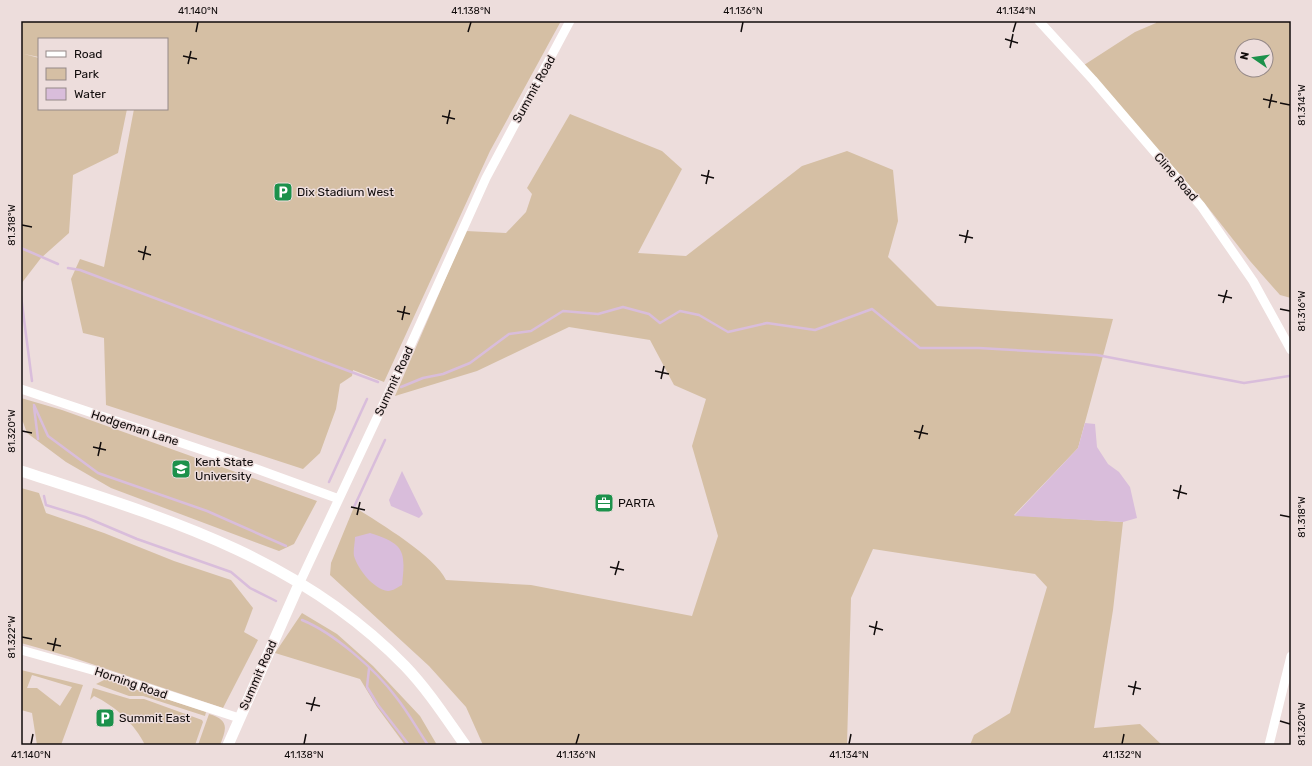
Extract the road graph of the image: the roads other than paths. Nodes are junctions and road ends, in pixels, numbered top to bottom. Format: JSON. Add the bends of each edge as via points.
{"nodes":[{"id":1,"x":570,"y":21,"type":"edge"},
{"id":2,"x":1039,"y":21,"type":"edge"},
{"id":3,"x":1291,"y":350,"type":"edge"},
{"id":4,"x":21,"y":389,"type":"edge"},
{"id":5,"x":21,"y":472,"type":"edge"},
{"id":6,"x":339,"y":500,"type":"junction"},
{"id":7,"x":300,"y":582,"type":"junction"},
{"id":8,"x":21,"y":650,"type":"edge"},
{"id":9,"x":1291,"y":656,"type":"edge"},
{"id":10,"x":239,"y":718,"type":"junction"},
{"id":11,"x":228,"y":745,"type":"edge"},
{"id":12,"x":465,"y":745,"type":"edge"},
{"id":13,"x":1269,"y":745,"type":"edge"}],
"edges":[{"from":1,"to":6,"type":"street","name":"Summit Road","via":[[486,178]]},
{"from":2,"to":3,"type":"street","name":"Cline Road","via":[[1201,206],[1253,280]]},
{"from":4,"to":6,"type":"street","name":"Hodgeman Lane","via":[[232,460]]},
{"from":5,"to":7,"type":"main road","via":[[197,531],[269,564]]},
{"from":6,"to":7,"type":"street","name":"Summit Road"},
{"from":7,"to":10,"type":"main road","name":"Summit Road"},
{"from":7,"to":12,"type":"main road","via":[[343,612],[404,665],[440,708]]},
{"from":8,"to":10,"type":"street","name":"Horning Road","via":[[92,670]]},
{"from":9,"to":13,"type":"street"},
{"from":10,"to":11,"type":"main road","name":"Summit Road"}]}
